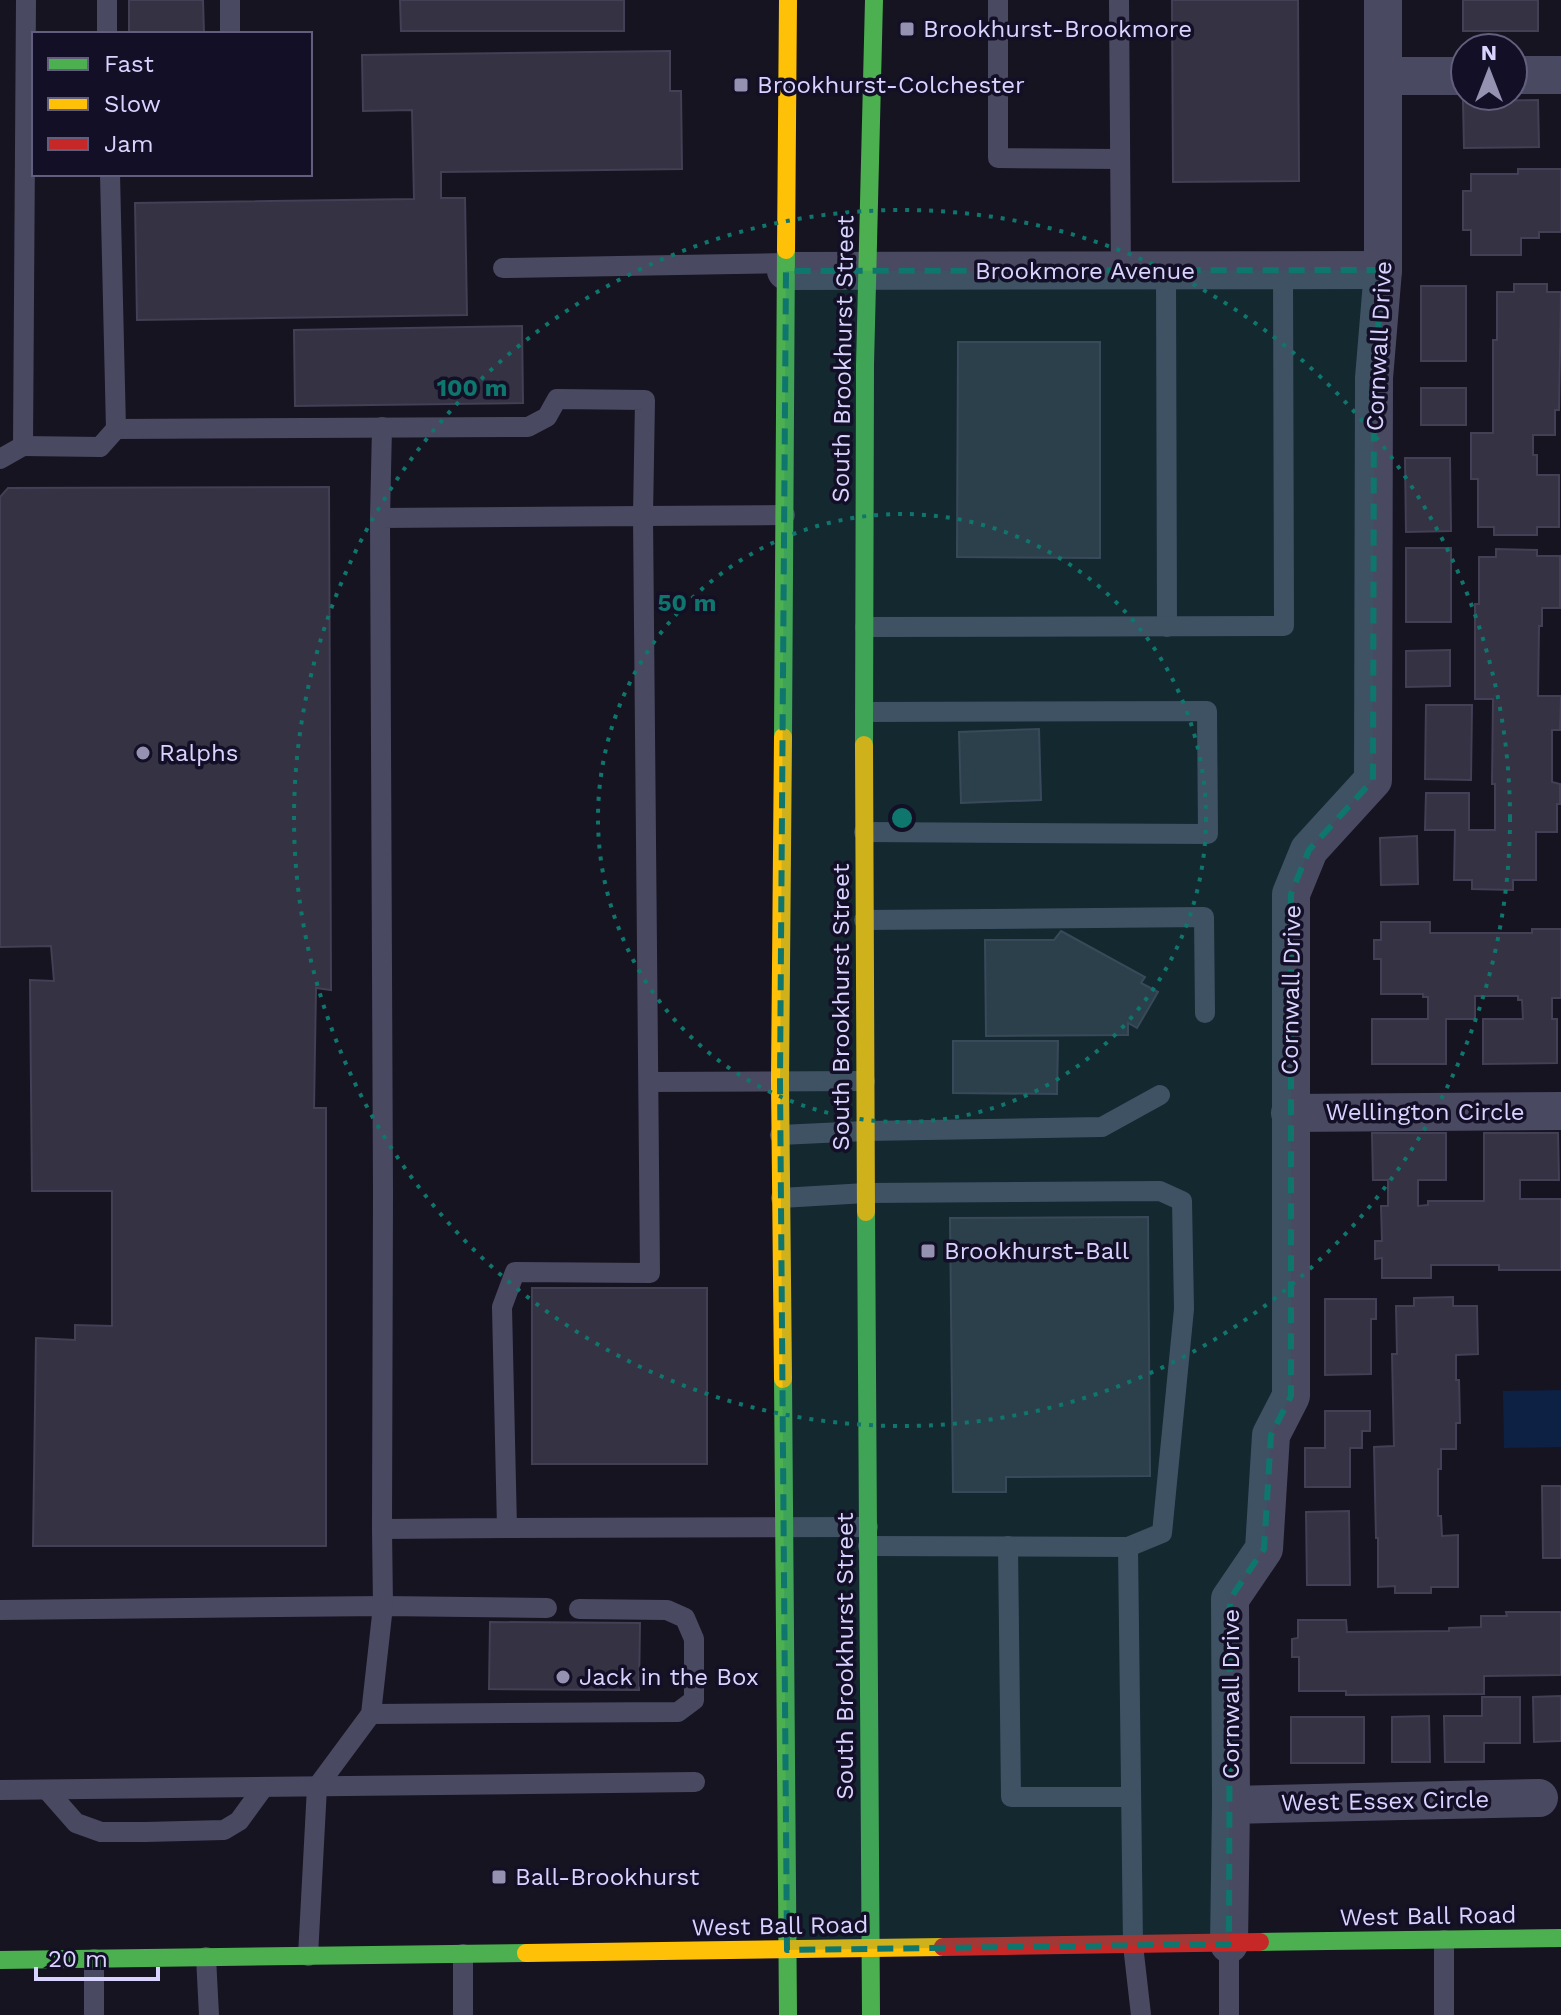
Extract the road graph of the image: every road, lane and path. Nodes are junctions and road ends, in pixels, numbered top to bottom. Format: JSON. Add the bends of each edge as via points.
{"nodes":[{"id":1,"x":26,"y":0,"type":"edge"},
{"id":2,"x":107,"y":0,"type":"edge"},
{"id":3,"x":230,"y":0,"type":"edge"},
{"id":4,"x":788,"y":0,"type":"edge"},
{"id":5,"x":874,"y":0,"type":"edge"},
{"id":6,"x":998,"y":0,"type":"edge"},
{"id":7,"x":1119,"y":0,"type":"edge"},
{"id":8,"x":1383,"y":0,"type":"edge"},
{"id":9,"x":107,"y":32,"type":"edge"},
{"id":10,"x":230,"y":32,"type":"edge"},
{"id":11,"x":1529,"y":75,"type":"edge"},
{"id":12,"x":1561,"y":75,"type":"edge"},
{"id":13,"x":1385,"y":76,"type":"junction"},
{"id":14,"x":1449,"y":76,"type":"edge"},
{"id":15,"x":1120,"y":159,"type":"junction"},
{"id":16,"x":110,"y":176,"type":"edge"},
{"id":17,"x":786,"y":267,"type":"junction"},
{"id":18,"x":503,"y":268,"type":"dead end"},
{"id":19,"x":1283,"y":270,"type":"junction"},
{"id":20,"x":1383,"y":270,"type":"junction"},
{"id":21,"x":868,"y":271,"type":"junction"},
{"id":22,"x":1121,"y":271,"type":"junction"},
{"id":23,"x":1166,"y":271,"type":"junction"},
{"id":24,"x":382,"y":427,"type":"junction"},
{"id":25,"x":116,"y":429,"type":"junction"},
{"id":26,"x":23,"y":446,"type":"junction"},
{"id":27,"x":0,"y":459,"type":"edge"},
{"id":28,"x":785,"y":515,"type":"junction"},
{"id":29,"x":643,"y":516,"type":"junction"},
{"id":30,"x":380,"y":518,"type":"junction"},
{"id":31,"x":865,"y":627,"type":"junction"},
{"id":32,"x":1167,"y":627,"type":"junction"},
{"id":33,"x":865,"y":712,"type":"junction"},
{"id":34,"x":864,"y":832,"type":"junction"},
{"id":35,"x":864,"y":920,"type":"junction"},
{"id":36,"x":1205,"y":1013,"type":"dead end"},
{"id":37,"x":780,"y":1081,"type":"junction"},
{"id":38,"x":865,"y":1081,"type":"junction"},
{"id":39,"x":649,"y":1082,"type":"junction"},
{"id":40,"x":1160,"y":1095,"type":"dead end"},
{"id":41,"x":1561,"y":1111,"type":"edge"},
{"id":42,"x":1290,"y":1113,"type":"junction"},
{"id":43,"x":865,"y":1131,"type":"junction"},
{"id":44,"x":780,"y":1135,"type":"junction"},
{"id":45,"x":866,"y":1193,"type":"junction"},
{"id":46,"x":781,"y":1198,"type":"junction"},
{"id":47,"x":507,"y":1528,"type":"junction"},
{"id":48,"x":784,"y":1528,"type":"junction"},
{"id":49,"x":382,"y":1529,"type":"junction"},
{"id":50,"x":868,"y":1537,"type":"junction"},
{"id":51,"x":1008,"y":1546,"type":"junction"},
{"id":52,"x":1128,"y":1547,"type":"junction"},
{"id":53,"x":383,"y":1606,"type":"junction"},
{"id":54,"x":547,"y":1608,"type":"dead end"},
{"id":55,"x":579,"y":1609,"type":"dead end"},
{"id":56,"x":0,"y":1610,"type":"edge"},
{"id":57,"x":371,"y":1714,"type":"junction"},
{"id":58,"x":695,"y":1782,"type":"dead end"},
{"id":59,"x":317,"y":1787,"type":"junction"},
{"id":60,"x":263,"y":1788,"type":"junction"},
{"id":61,"x":0,"y":1790,"type":"edge"},
{"id":62,"x":47,"y":1790,"type":"junction"},
{"id":63,"x":1130,"y":1797,"type":"junction"},
{"id":64,"x":1539,"y":1798,"type":"dead end"},
{"id":65,"x":1231,"y":1805,"type":"junction"},
{"id":66,"x":1561,"y":1938,"type":"edge"},
{"id":67,"x":1444,"y":1940,"type":"junction"},
{"id":68,"x":1229,"y":1944,"type":"junction"},
{"id":69,"x":1133,"y":1945,"type":"junction"},
{"id":70,"x":870,"y":1948,"type":"junction"},
{"id":71,"x":787,"y":1950,"type":"junction"},
{"id":72,"x":463,"y":1954,"type":"junction"},
{"id":73,"x":308,"y":1956,"type":"junction"},
{"id":74,"x":206,"y":1957,"type":"junction"},
{"id":75,"x":94,"y":1959,"type":"junction"},
{"id":76,"x":0,"y":1960,"type":"edge"},
{"id":77,"x":94,"y":2015,"type":"edge"},
{"id":78,"x":209,"y":2015,"type":"edge"},
{"id":79,"x":463,"y":2015,"type":"edge"},
{"id":80,"x":788,"y":2015,"type":"edge"},
{"id":81,"x":871,"y":2015,"type":"edge"},
{"id":82,"x":1141,"y":2015,"type":"edge"},
{"id":83,"x":1229,"y":2015,"type":"edge"},
{"id":84,"x":1444,"y":2015,"type":"edge"}],
"edges":[{"from":1,"to":26,"type":"lane"},
{"from":2,"to":9,"type":"lane"},
{"from":3,"to":10,"type":"lane"},
{"from":4,"to":17,"type":"main road"},
{"from":5,"to":21,"type":"main road","name":"South Brookhurst Street"},
{"from":6,"to":15,"type":"lane","via":[[998,158]]},
{"from":7,"to":15,"type":"lane"},
{"from":8,"to":13,"type":"street","name":"Cornwall Drive"},
{"from":11,"to":12,"type":"street"},
{"from":13,"to":14,"type":"street"},
{"from":13,"to":20,"type":"street","name":"Cornwall Drive"},
{"from":15,"to":22,"type":"lane"},
{"from":16,"to":25,"type":"lane"},
{"from":17,"to":18,"type":"lane"},
{"from":17,"to":21,"type":"street","name":"Brookmore Avenue"},
{"from":17,"to":28,"type":"main road"},
{"from":19,"to":20,"type":"street","name":"Brookmore Avenue"},
{"from":19,"to":23,"type":"street","name":"Brookmore Avenue"},
{"from":19,"to":32,"type":"lane","via":[[1284,626]]},
{"from":20,"to":42,"type":"street","name":"Cornwall Drive","via":[[1374,378],[1373,780],[1309,850],[1291,894]]},
{"from":21,"to":22,"type":"street","name":"Brookmore Avenue"},
{"from":21,"to":31,"type":"main road","name":"South Brookhurst Street"},
{"from":22,"to":23,"type":"street","name":"Brookmore Avenue"},
{"from":23,"to":32,"type":"lane"},
{"from":24,"to":25,"type":"lane"},
{"from":24,"to":29,"type":"lane","via":[[528,427],[547,417],[557,399],[645,400]]},
{"from":24,"to":30,"type":"lane"},
{"from":25,"to":26,"type":"lane","via":[[100,447]]},
{"from":26,"to":27,"type":"lane"},
{"from":28,"to":29,"type":"lane"},
{"from":28,"to":37,"type":"main road"},
{"from":29,"to":30,"type":"lane"},
{"from":29,"to":39,"type":"lane"},
{"from":30,"to":49,"type":"lane"},
{"from":31,"to":32,"type":"lane"},
{"from":31,"to":33,"type":"main road","name":"South Brookhurst Street"},
{"from":33,"to":34,"type":"main road","name":"South Brookhurst Street"},
{"from":33,"to":34,"type":"lane","via":[[1207,711],[1208,834]]},
{"from":34,"to":35,"type":"main road","name":"South Brookhurst Street"},
{"from":35,"to":36,"type":"lane","via":[[1204,917]]},
{"from":35,"to":38,"type":"main road","name":"South Brookhurst Street"},
{"from":37,"to":38,"type":"lane"},
{"from":37,"to":39,"type":"lane"},
{"from":37,"to":44,"type":"main road"},
{"from":38,"to":43,"type":"main road","name":"South Brookhurst Street"},
{"from":39,"to":47,"type":"lane","via":[[650,1273],[515,1272],[502,1307]]},
{"from":40,"to":43,"type":"lane","via":[[1102,1127]]},
{"from":41,"to":42,"type":"street","name":"Wellington Circle"},
{"from":42,"to":65,"type":"street","name":"Cornwall Drive","via":[[1291,1396],[1271,1435],[1264,1549],[1230,1599]]},
{"from":43,"to":44,"type":"lane"},
{"from":43,"to":45,"type":"main road","name":"South Brookhurst Street"},
{"from":44,"to":46,"type":"main road"},
{"from":45,"to":46,"type":"lane"},
{"from":45,"to":50,"type":"main road","name":"South Brookhurst Street"},
{"from":45,"to":52,"type":"lane","via":[[1160,1191],[1182,1201],[1184,1309],[1162,1533]]},
{"from":46,"to":48,"type":"main road"},
{"from":47,"to":48,"type":"lane"},
{"from":47,"to":49,"type":"lane"},
{"from":48,"to":50,"type":"lane"},
{"from":48,"to":71,"type":"main road"},
{"from":49,"to":53,"type":"lane"},
{"from":50,"to":51,"type":"lane"},
{"from":50,"to":70,"type":"main road","name":"South Brookhurst Street"},
{"from":51,"to":52,"type":"lane"},
{"from":51,"to":63,"type":"lane","via":[[1011,1797]]},
{"from":52,"to":63,"type":"lane"},
{"from":53,"to":54,"type":"lane"},
{"from":53,"to":56,"type":"lane"},
{"from":53,"to":57,"type":"lane"},
{"from":55,"to":57,"type":"lane","via":[[667,1610],[685,1618],[694,1639],[694,1700],[678,1712]]},
{"from":57,"to":59,"type":"lane"},
{"from":58,"to":59,"type":"lane"},
{"from":59,"to":60,"type":"lane"},
{"from":59,"to":73,"type":"lane"},
{"from":60,"to":62,"type":"lane"},
{"from":60,"to":62,"type":"lane","via":[[239,1821],[224,1830],[145,1832],[101,1832],[76,1823]]},
{"from":61,"to":62,"type":"lane"},
{"from":63,"to":69,"type":"lane"},
{"from":64,"to":65,"type":"street","name":"West Essex Circle"},
{"from":65,"to":68,"type":"street","name":"Cornwall Drive"},
{"from":66,"to":67,"type":"main road","name":"West Ball Road"},
{"from":67,"to":68,"type":"main road","name":"West Ball Road"},
{"from":67,"to":84,"type":"lane"},
{"from":68,"to":69,"type":"main road","name":"West Ball Road"},
{"from":68,"to":83,"type":"lane"},
{"from":69,"to":70,"type":"main road","name":"West Ball Road"},
{"from":69,"to":82,"type":"lane"},
{"from":70,"to":71,"type":"main road","name":"West Ball Road"},
{"from":70,"to":81,"type":"main road","name":"South Brookhurst Street"},
{"from":71,"to":72,"type":"main road","name":"West Ball Road"},
{"from":71,"to":80,"type":"main road"},
{"from":72,"to":73,"type":"main road","name":"West Ball Road"},
{"from":72,"to":79,"type":"lane"},
{"from":73,"to":74,"type":"main road","name":"West Ball Road"},
{"from":74,"to":75,"type":"main road","name":"West Ball Road"},
{"from":74,"to":78,"type":"lane"},
{"from":75,"to":76,"type":"main road","name":"West Ball Road"},
{"from":75,"to":77,"type":"lane"}]}
